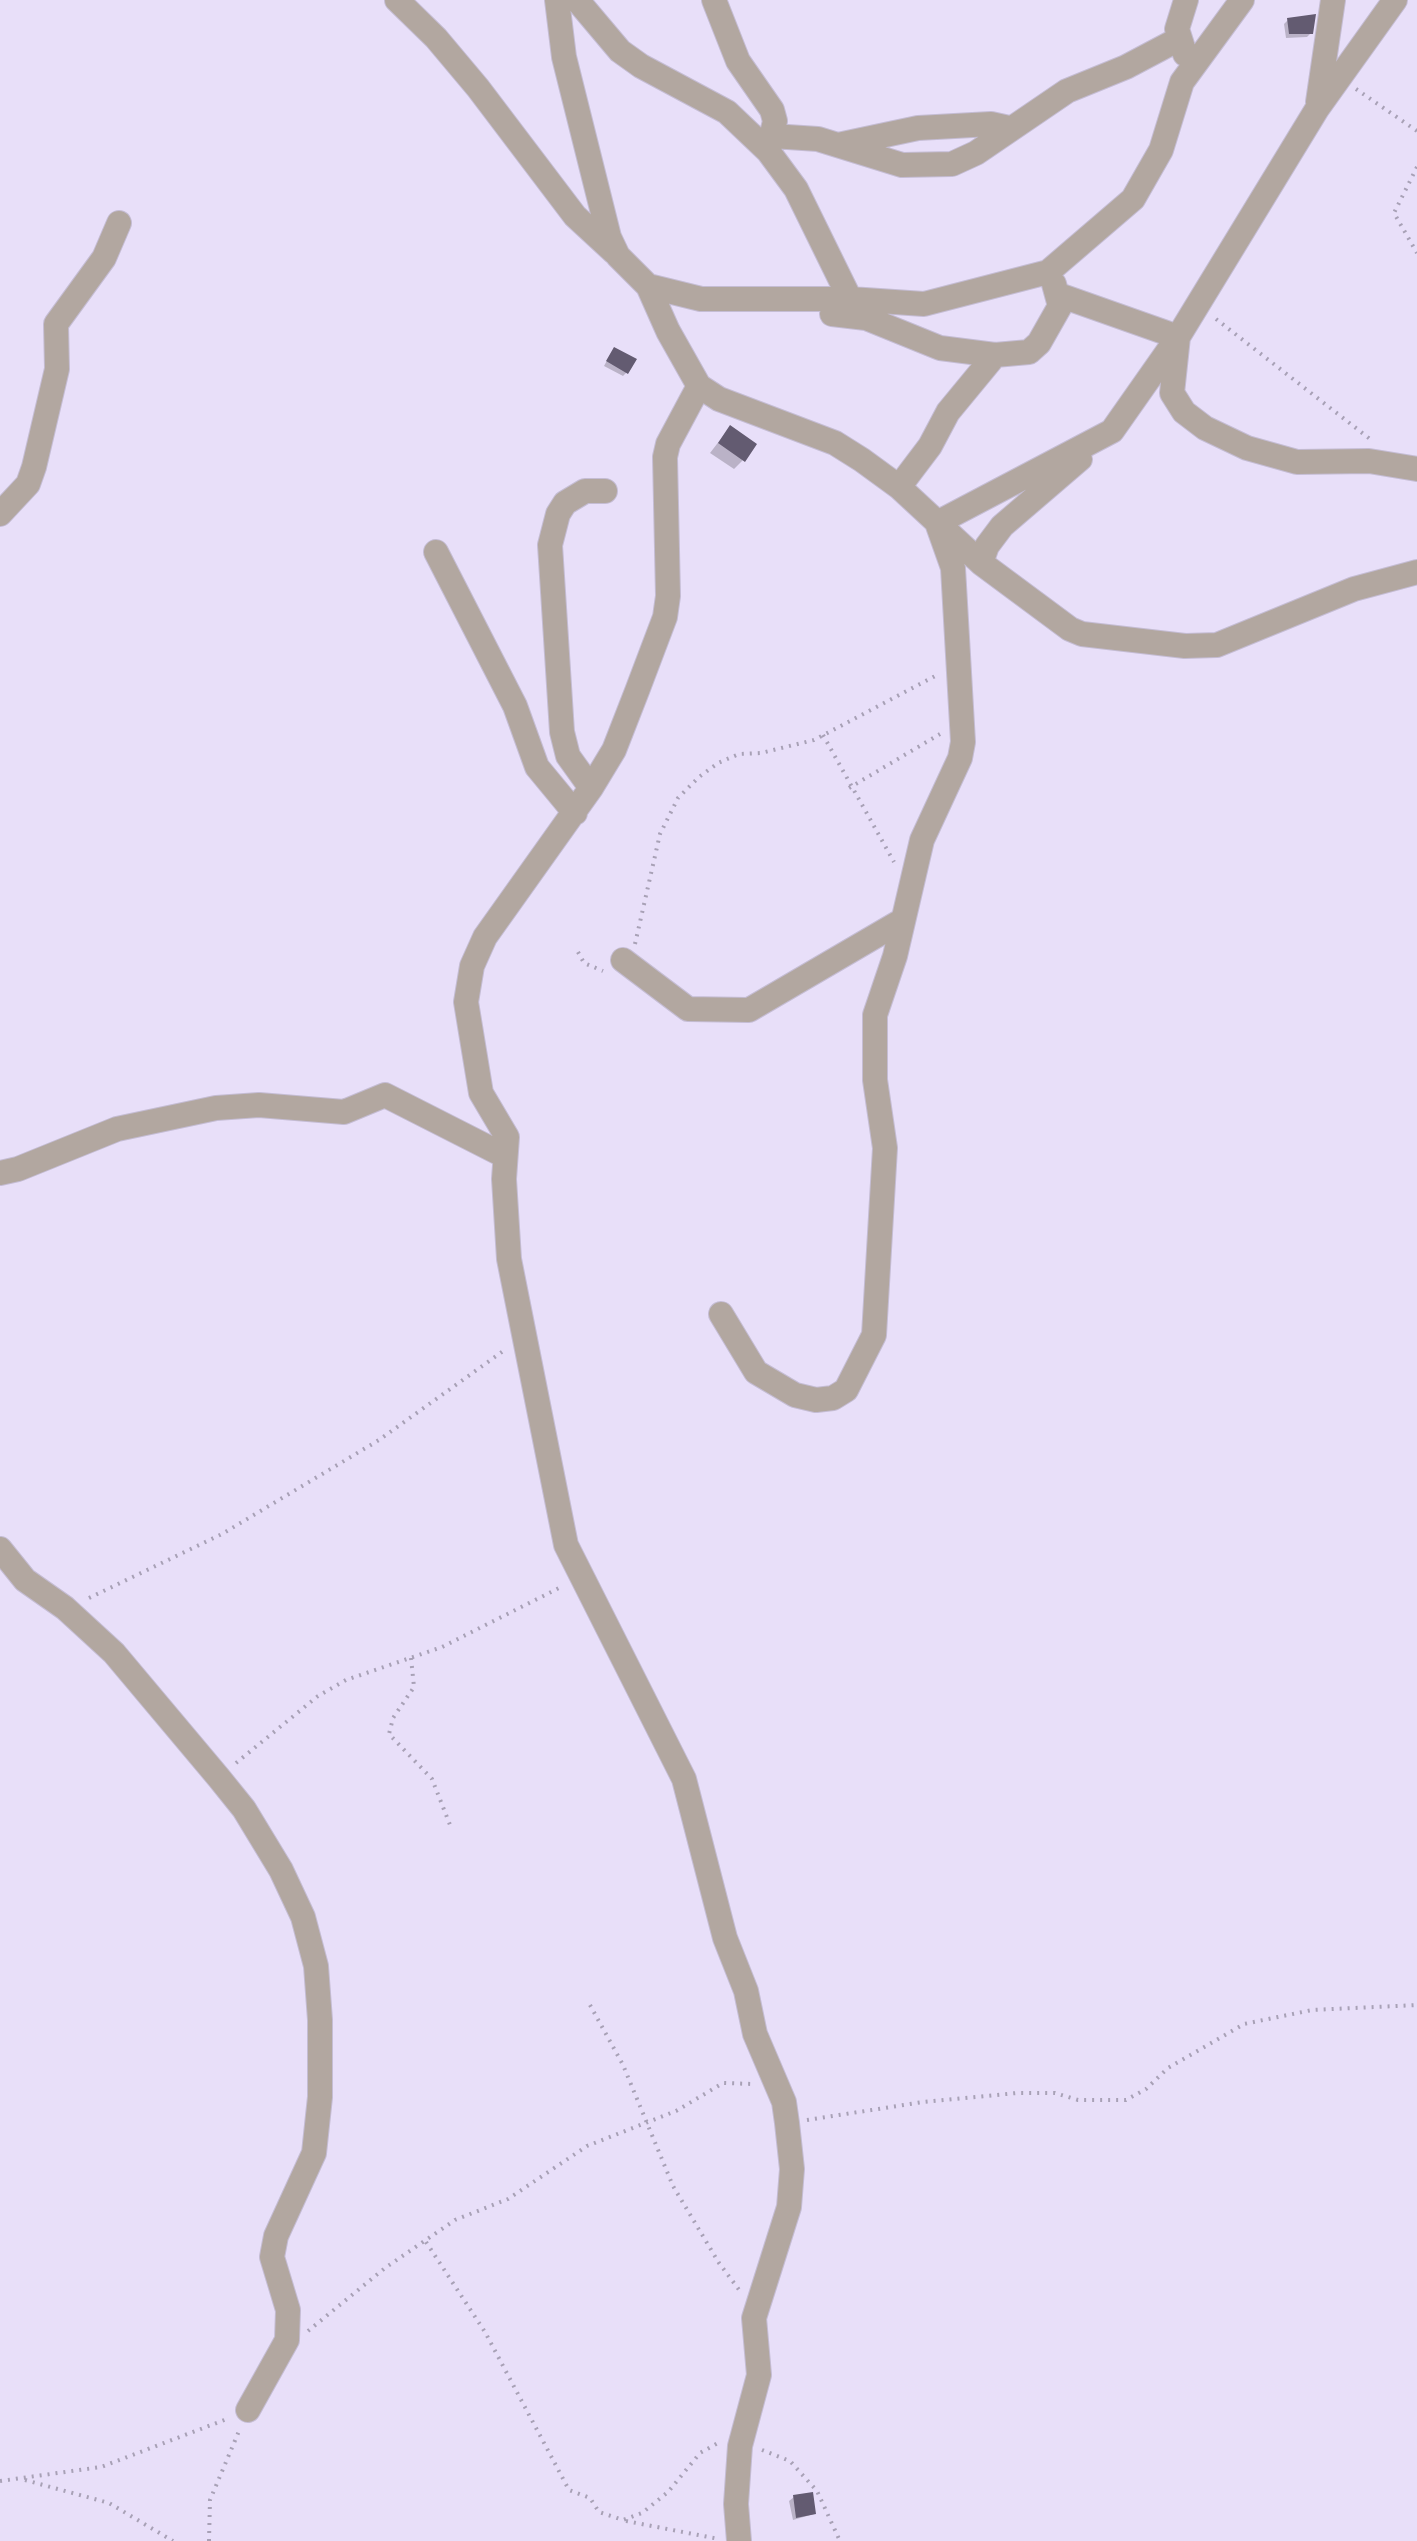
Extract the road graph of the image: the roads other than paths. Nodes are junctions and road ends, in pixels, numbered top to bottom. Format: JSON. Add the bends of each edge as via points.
{"nodes":[{"id":1,"x":397,"y":0,"type":"edge"},
{"id":2,"x":557,"y":0,"type":"edge"},
{"id":3,"x":577,"y":0,"type":"edge"},
{"id":4,"x":714,"y":0,"type":"edge"},
{"id":5,"x":1186,"y":0,"type":"edge"},
{"id":6,"x":1242,"y":0,"type":"edge"},
{"id":7,"x":1333,"y":0,"type":"edge"},
{"id":8,"x":1395,"y":0,"type":"edge"},
{"id":9,"x":1177,"y":40,"type":"junction"},
{"id":10,"x":1193,"y":66,"type":"junction"},
{"id":11,"x":1317,"y":109,"type":"junction"},
{"id":12,"x":1009,"y":128,"type":"junction"},
{"id":13,"x":770,"y":144,"type":"junction"},
{"id":14,"x":838,"y":145,"type":"junction"},
{"id":15,"x":119,"y":223,"type":"dead end"},
{"id":16,"x":618,"y":256,"type":"junction"},
{"id":17,"x":1048,"y":272,"type":"junction"},
{"id":18,"x":648,"y":286,"type":"junction"},
{"id":19,"x":1059,"y":295,"type":"junction"},
{"id":20,"x":850,"y":299,"type":"junction"},
{"id":21,"x":777,"y":300,"type":"junction"},
{"id":22,"x":1178,"y":337,"type":"junction"},
{"id":23,"x":995,"y":355,"type":"junction"},
{"id":24,"x":699,"y":386,"type":"junction"},
{"id":25,"x":1112,"y":431,"type":"junction"},
{"id":26,"x":1417,"y":469,"type":"edge"},
{"id":27,"x":899,"y":487,"type":"junction"},
{"id":28,"x":605,"y":491,"type":"dead end"},
{"id":29,"x":0,"y":514,"type":"edge"},
{"id":30,"x":937,"y":523,"type":"junction"},
{"id":31,"x":436,"y":552,"type":"dead end"},
{"id":32,"x":981,"y":563,"type":"junction"},
{"id":33,"x":1417,"y":572,"type":"edge"},
{"id":34,"x":591,"y":788,"type":"junction"},
{"id":35,"x":575,"y":813,"type":"junction"},
{"id":36,"x":903,"y":920,"type":"junction"},
{"id":37,"x":623,"y":960,"type":"road end"},
{"id":38,"x":505,"y":1156,"type":"junction"},
{"id":39,"x":0,"y":1173,"type":"edge"},
{"id":40,"x":721,"y":1314,"type":"dead end"},
{"id":41,"x":0,"y":1549,"type":"edge"},
{"id":42,"x":248,"y":2410,"type":"road end"},
{"id":43,"x":739,"y":2541,"type":"edge"}],
"edges":[{"from":1,"to":16,"type":"street","via":[[478,88],[575,216]]},
{"from":2,"to":16,"type":"street","via":[[564,57],[598,202]]},
{"from":3,"to":13,"type":"street","via":[[620,51],[727,112]]},
{"from":4,"to":13,"type":"street","via":[[738,61],[772,110]]},
{"from":5,"to":9,"type":"street"},
{"from":6,"to":10,"type":"street"},
{"from":7,"to":11,"type":"street"},
{"from":8,"to":11,"type":"street"},
{"from":9,"to":10,"type":"street"},
{"from":9,"to":12,"type":"street","via":[[1067,91]]},
{"from":10,"to":17,"type":"street","via":[[1174,100],[1161,150],[1133,199]]},
{"from":11,"to":22,"type":"street"},
{"from":12,"to":14,"type":"street","via":[[918,128]]},
{"from":12,"to":14,"type":"street","via":[[976,153],[927,167],[902,165]]},
{"from":13,"to":14,"type":"street","via":[[818,139]]},
{"from":13,"to":20,"type":"street"},
{"from":15,"to":29,"type":"street","via":[[104,258],[56,324],[57,369],[34,467],[28,484]]},
{"from":16,"to":18,"type":"street"},
{"from":17,"to":19,"type":"street"},
{"from":17,"to":20,"type":"street","via":[[924,304]]},
{"from":18,"to":21,"type":"street","via":[[701,299]]},
{"from":18,"to":24,"type":"street"},
{"from":19,"to":22,"type":"street"},
{"from":19,"to":23,"type":"street","via":[[1056,316],[1033,349]]},
{"from":20,"to":21,"type":"street"},
{"from":21,"to":23,"type":"street","via":[[796,310],[866,318],[940,348]]},
{"from":22,"to":25,"type":"street"},
{"from":22,"to":26,"type":"street","via":[[1172,393],[1175,403],[1205,428],[1247,448],[1297,462],[1369,461]]},
{"from":23,"to":27,"type":"street","via":[[948,412]]},
{"from":24,"to":27,"type":"street","via":[[719,399],[835,443]]},
{"from":24,"to":34,"type":"street","via":[[665,457],[665,617],[614,750]]},
{"from":25,"to":30,"type":"street"},
{"from":25,"to":32,"type":"street","via":[[1002,526]]},
{"from":27,"to":30,"type":"street"},
{"from":28,"to":34,"type":"street","via":[[585,491],[565,503],[550,545],[562,732],[568,756]]},
{"from":30,"to":32,"type":"street"},
{"from":30,"to":36,"type":"street","via":[[953,568],[960,758],[922,840]]},
{"from":31,"to":35,"type":"street","via":[[515,706],[537,767]]},
{"from":32,"to":33,"type":"street","via":[[1070,629],[1185,646],[1217,645],[1354,589]]},
{"from":34,"to":35,"type":"street"},
{"from":35,"to":38,"type":"street","via":[[502,911],[472,966],[466,1002],[476,1074],[507,1137]]},
{"from":36,"to":37,"type":"street","via":[[749,1010],[688,1009]]},
{"from":36,"to":40,"type":"street","via":[[875,1015],[875,1080],[885,1148],[874,1335],[859,1371],[833,1398],[795,1395],[756,1372]]},
{"from":38,"to":39,"type":"street","via":[[385,1095],[344,1112],[259,1105],[216,1108],[117,1129]]},
{"from":38,"to":43,"type":"street","via":[[505,1231],[566,1545],[684,1779],[725,1938],[787,2123],[789,2207],[754,2318],[759,2375],[740,2446]]},
{"from":41,"to":42,"type":"street","via":[[25,1580],[114,1653],[219,1778],[281,1870],[303,1917],[316,1966],[320,2097],[314,2153],[276,2236],[272,2257],[288,2310],[287,2340]]}]}
